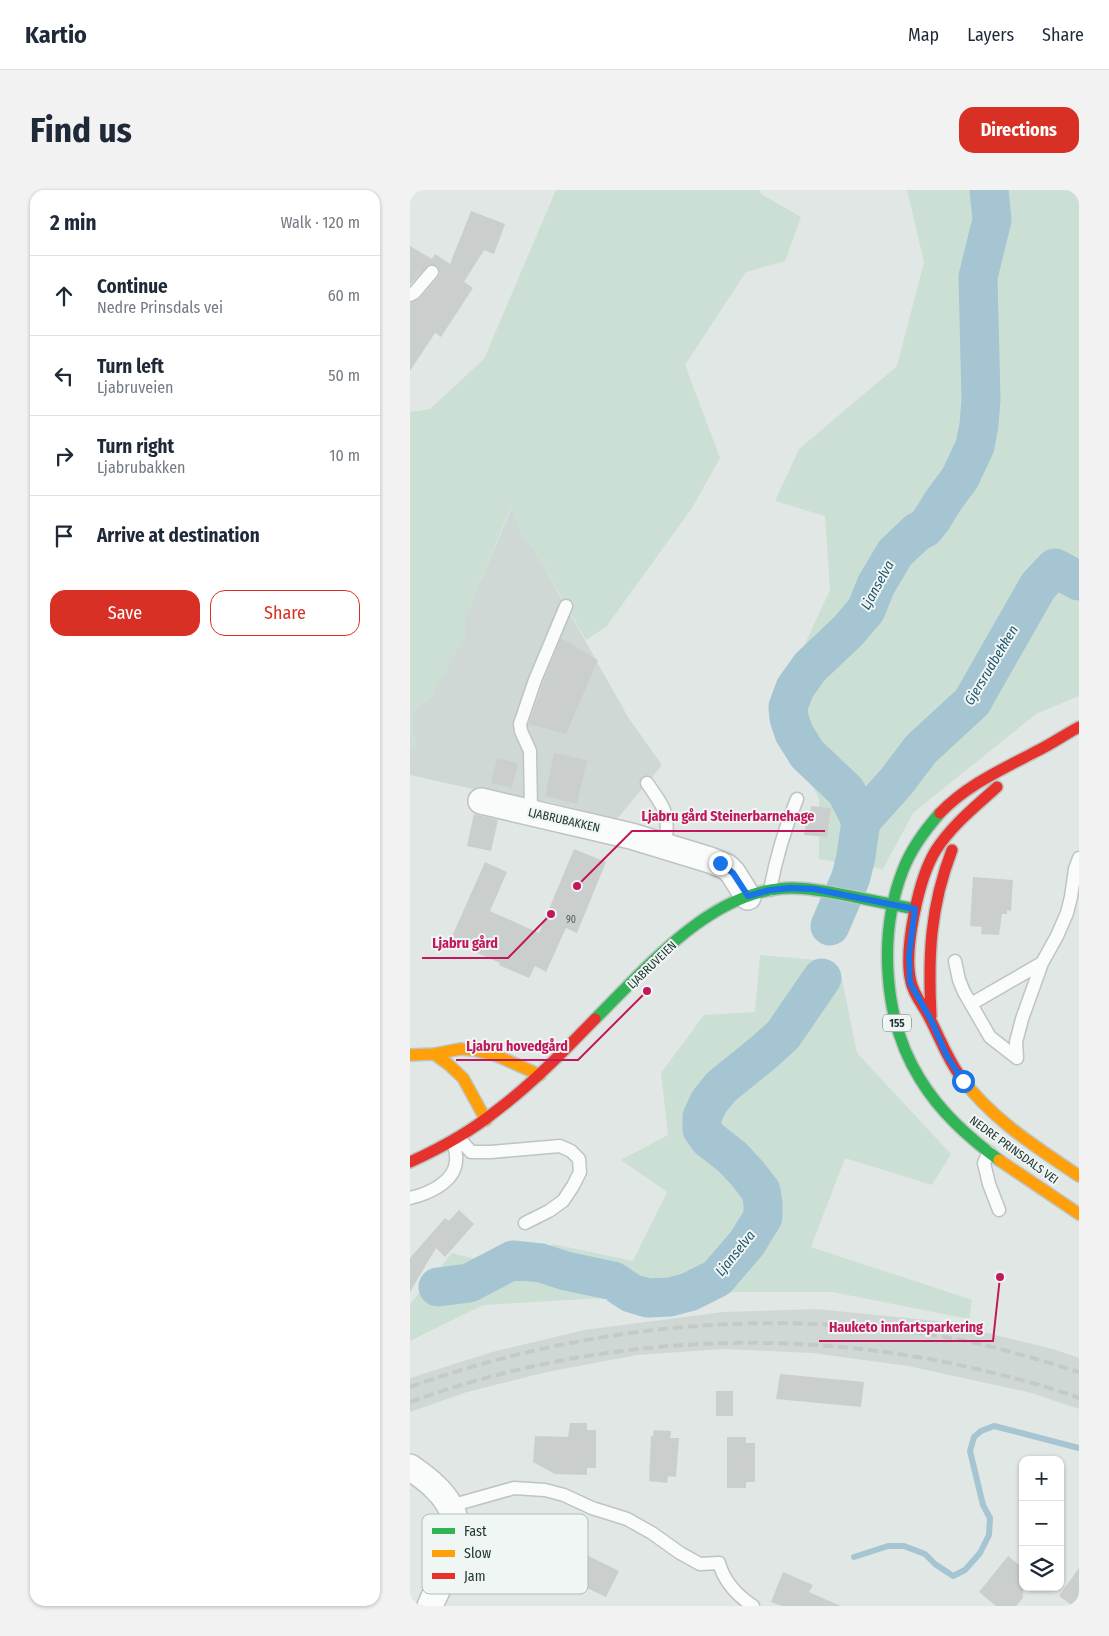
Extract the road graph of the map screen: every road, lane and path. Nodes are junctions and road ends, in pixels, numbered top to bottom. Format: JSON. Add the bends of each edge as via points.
{"nodes":[{"id":1,"x":432,"y":272,"type":"dead end"},
{"id":2,"x":410,"y":295,"type":"edge"},
{"id":3,"x":566,"y":606,"type":"dead end"},
{"id":4,"x":1079,"y":727,"type":"edge"},
{"id":5,"x":1038,"y":751,"type":"junction"},
{"id":6,"x":647,"y":783,"type":"dead end"},
{"id":7,"x":797,"y":799,"type":"dead end"},
{"id":8,"x":481,"y":801,"type":"dead end"},
{"id":9,"x":531,"y":812,"type":"junction"},
{"id":10,"x":966,"y":816,"type":"junction"},
{"id":11,"x":665,"y":845,"type":"junction"},
{"id":12,"x":1079,"y":858,"type":"edge"},
{"id":13,"x":759,"y":893,"type":"junction"},
{"id":14,"x":892,"y":904,"type":"junction"},
{"id":15,"x":915,"y":909,"type":"junction"},
{"id":16,"x":955,"y":961,"type":"dead end"},
{"id":17,"x":1042,"y":963,"type":"junction"},
{"id":18,"x":971,"y":1004,"type":"junction"},
{"id":19,"x":931,"y":1020,"type":"junction"},
{"id":20,"x":410,"y":1054,"type":"edge"},
{"id":21,"x":434,"y":1054,"type":"junction"},
{"id":22,"x":540,"y":1075,"type":"junction"},
{"id":23,"x":486,"y":1120,"type":"junction"},
{"id":24,"x":456,"y":1140,"type":"junction"},
{"id":25,"x":989,"y":1152,"type":"junction"},
{"id":26,"x":410,"y":1162,"type":"edge"},
{"id":27,"x":1079,"y":1176,"type":"edge"},
{"id":28,"x":410,"y":1198,"type":"edge"},
{"id":29,"x":999,"y":1210,"type":"dead end"},
{"id":30,"x":1079,"y":1214,"type":"edge"},
{"id":31,"x":525,"y":1223,"type":"dead end"},
{"id":32,"x":410,"y":1467,"type":"edge"},
{"id":33,"x":450,"y":1506,"type":"junction"},
{"id":34,"x":454,"y":1514,"type":"edge"},
{"id":35,"x":436,"y":1594,"type":"edge"},
{"id":36,"x":430,"y":1606,"type":"edge"},
{"id":37,"x":754,"y":1606,"type":"edge"}],
"edges":[{"from":1,"to":2,"type":"lane"},
{"from":3,"to":9,"type":"lane","via":[[520,724],[530,751]]},
{"from":4,"to":5,"type":"main road","number":"155"},
{"from":5,"to":10,"type":"main road","number":"155"},
{"from":5,"to":14,"type":"main road","number":"155","via":[[995,772],[942,811],[910,855]]},
{"from":6,"to":11,"type":"lane","via":[[665,809],[668,828]]},
{"from":7,"to":13,"type":"lane"},
{"from":8,"to":9,"type":"street","name":"LJABRUBAKKEN"},
{"from":9,"to":11,"type":"street","name":"LJABRUBAKKEN"},
{"from":10,"to":15,"type":"main road","number":"155","via":[[943,840],[930,861],[919,887]]},
{"from":10,"to":19,"type":"main road","number":"155","via":[[944,870],[935,908],[929,960]]},
{"from":11,"to":13,"type":"street","name":"LJABRUBAKKEN","via":[[727,867]]},
{"from":12,"to":17,"type":"lane","via":[[1067,913]]},
{"from":13,"to":14,"type":"main road","name":"LJABRUVEIEN","via":[[802,888]]},
{"from":13,"to":22,"type":"main road","name":"LJABRUVEIEN","via":[[715,911],[685,934]]},
{"from":14,"to":15,"type":"main road","name":"LJABRUVEIEN"},
{"from":14,"to":25,"type":"main road","name":"NEDRE PRINSDALS VEI","number":"155","via":[[888,981],[901,1038],[921,1080],[936,1102]]},
{"from":15,"to":19,"type":"main road","name":"NEDRE PRINSDALS VEI","number":"155","via":[[909,955],[910,983]]},
{"from":16,"to":18,"type":"lane","via":[[959,980]]},
{"from":17,"to":18,"type":"lane"},
{"from":17,"to":18,"type":"lane","via":[[1016,1042],[1017,1058],[990,1037]]},
{"from":19,"to":27,"type":"main road","name":"NEDRE PRINSDALS VEI","number":"155","via":[[947,1056],[980,1100],[1016,1132]]},
{"from":20,"to":21,"type":"main road"},
{"from":21,"to":22,"type":"main road","via":[[473,1050],[495,1055]]},
{"from":21,"to":23,"type":"main road","via":[[463,1078]]},
{"from":22,"to":23,"type":"main road","name":"LJABRUVEIEN"},
{"from":23,"to":24,"type":"main road","name":"LJABRUVEIEN"},
{"from":24,"to":26,"type":"main road","name":"LJABRUVEIEN"},
{"from":24,"to":28,"type":"lane","via":[[456,1162],[449,1176],[435,1189]]},
{"from":24,"to":31,"type":"lane","via":[[471,1152],[560,1146],[579,1159],[580,1172],[563,1200],[549,1212]]},
{"from":25,"to":29,"type":"lane","via":[[984,1163]]},
{"from":25,"to":30,"type":"main road","name":"NEDRE PRINSDALS VEI","number":"155"},
{"from":32,"to":33,"type":"street","via":[[434,1486]]},
{"from":33,"to":34,"type":"street"},
{"from":33,"to":37,"type":"lane","via":[[514,1488],[564,1495],[628,1520],[700,1564],[719,1563],[730,1584]]},
{"from":35,"to":36,"type":"street"}]}
